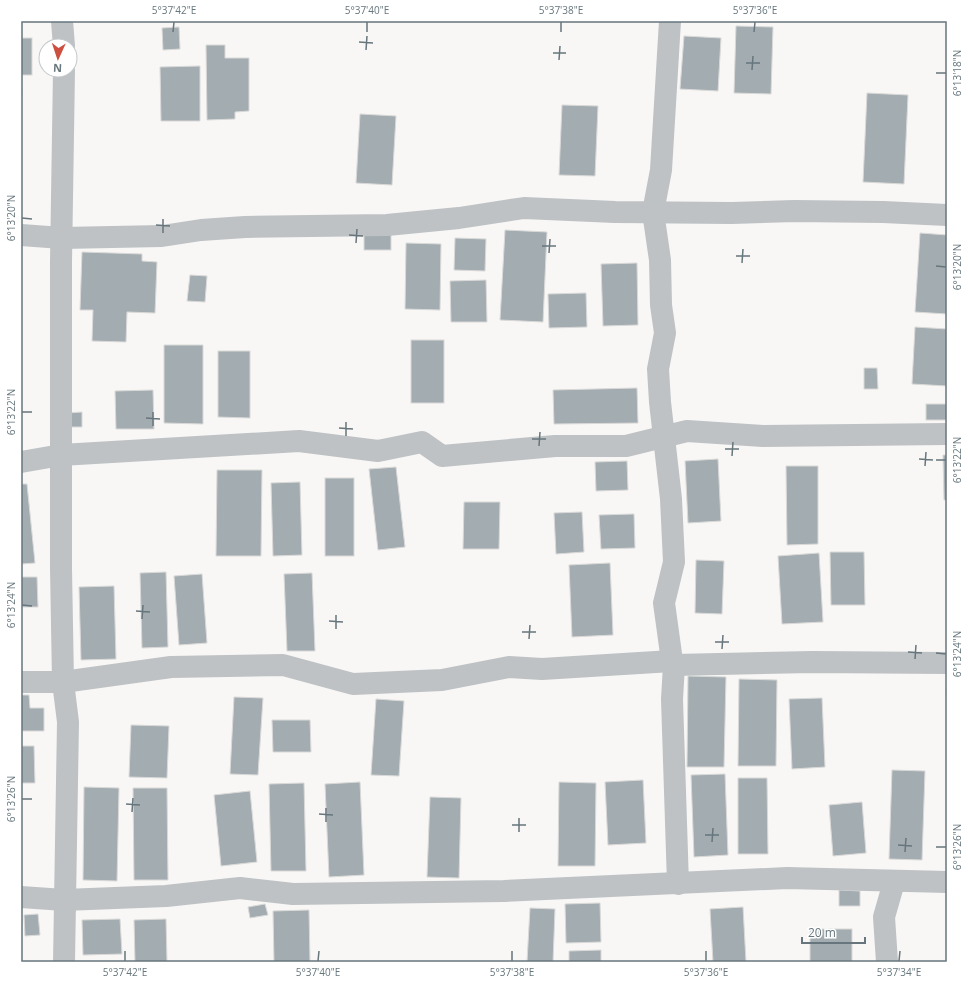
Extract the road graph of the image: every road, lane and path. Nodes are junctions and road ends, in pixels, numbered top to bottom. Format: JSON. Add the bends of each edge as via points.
{"nodes":[{"id":1,"x":62,"y":21,"type":"edge"},
{"id":2,"x":670,"y":21,"type":"edge"},
{"id":3,"x":63,"y":38,"type":"edge"},
{"id":4,"x":64,"y":78,"type":"edge"},
{"id":5,"x":653,"y":212,"type":"junction"},
{"id":6,"x":947,"y":215,"type":"edge"},
{"id":7,"x":21,"y":235,"type":"edge"},
{"id":8,"x":62,"y":238,"type":"junction"},
{"id":9,"x":947,"y":434,"type":"edge"},
{"id":10,"x":664,"y":436,"type":"junction"},
{"id":11,"x":61,"y":455,"type":"junction"},
{"id":12,"x":21,"y":462,"type":"edge"},
{"id":13,"x":673,"y":663,"type":"junction"},
{"id":14,"x":947,"y":663,"type":"edge"},
{"id":15,"x":21,"y":682,"type":"edge"},
{"id":16,"x":63,"y":682,"type":"junction"},
{"id":17,"x":894,"y":882,"type":"junction"},
{"id":18,"x":947,"y":882,"type":"edge"},
{"id":19,"x":678,"y":884,"type":"junction"},
{"id":20,"x":21,"y":898,"type":"edge"},
{"id":21,"x":64,"y":900,"type":"junction"},
{"id":22,"x":64,"y":962,"type":"edge"},
{"id":23,"x":887,"y":962,"type":"edge"}],
"edges":[{"from":1,"to":3,"type":"street"},
{"from":2,"to":5,"type":"street","via":[[661,170]]},
{"from":4,"to":8,"type":"street"},
{"from":5,"to":6,"type":"street","via":[[883,212]]},
{"from":5,"to":8,"type":"street","via":[[524,208],[387,225],[245,227],[162,236]]},
{"from":5,"to":10,"type":"street","via":[[660,260],[661,305],[665,333],[658,369]]},
{"from":7,"to":8,"type":"street"},
{"from":8,"to":11,"type":"street"},
{"from":9,"to":10,"type":"street","via":[[763,436],[687,431]]},
{"from":10,"to":11,"type":"street","via":[[626,446],[555,446],[442,456],[422,442],[378,451],[299,441]]},
{"from":10,"to":13,"type":"street","via":[[674,562],[664,603]]},
{"from":11,"to":12,"type":"street"},
{"from":11,"to":16,"type":"street"},
{"from":13,"to":14,"type":"street"},
{"from":13,"to":16,"type":"street","via":[[542,669],[509,667],[442,680],[353,684],[284,665],[171,667]]},
{"from":13,"to":19,"type":"street"},
{"from":15,"to":16,"type":"street"},
{"from":16,"to":21,"type":"street","via":[[68,722]]},
{"from":17,"to":18,"type":"street"},
{"from":17,"to":19,"type":"street","via":[[786,878]]},
{"from":17,"to":23,"type":"street","via":[[884,917]]},
{"from":19,"to":21,"type":"street","via":[[346,895],[293,894],[240,888],[166,896]]},
{"from":20,"to":21,"type":"street"},
{"from":21,"to":22,"type":"street"}]}
